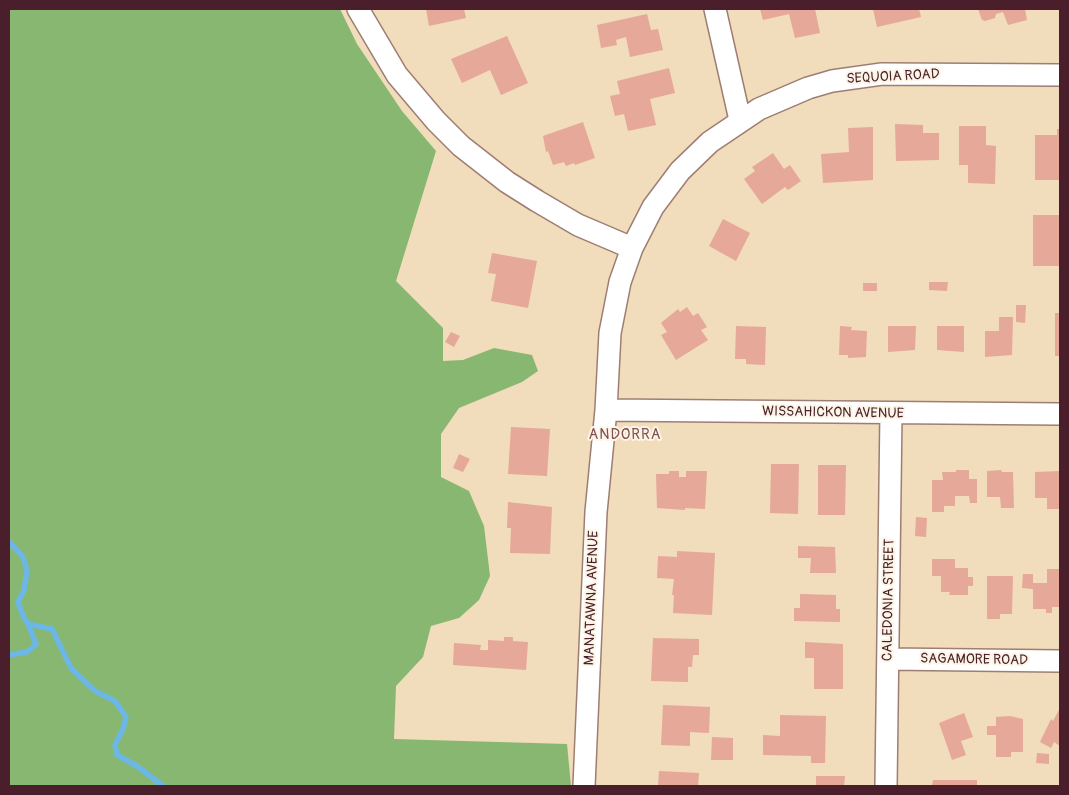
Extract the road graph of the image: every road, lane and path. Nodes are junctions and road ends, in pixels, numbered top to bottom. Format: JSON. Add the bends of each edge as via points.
{"nodes":[{"id":1,"x":358,"y":9,"type":"edge"},
{"id":2,"x":715,"y":9,"type":"edge"},
{"id":3,"x":1060,"y":75,"type":"edge"},
{"id":4,"x":740,"y":120,"type":"junction"},
{"id":5,"x":632,"y":248,"type":"junction"},
{"id":6,"x":606,"y":410,"type":"junction"},
{"id":7,"x":891,"y":413,"type":"junction"},
{"id":8,"x":1060,"y":414,"type":"edge"},
{"id":9,"x":888,"y":659,"type":"junction"},
{"id":10,"x":1060,"y":661,"type":"edge"},
{"id":11,"x":584,"y":786,"type":"edge"},
{"id":12,"x":886,"y":786,"type":"edge"}],
"edges":[{"from":1,"to":5,"type":"street","via":[[397,75],[461,146],[536,202],[578,225]]},
{"from":2,"to":4,"type":"street"},
{"from":3,"to":4,"type":"street","name":"SEQUOIA ROAD","via":[[906,74],[857,77],[782,97]]},
{"from":4,"to":5,"type":"street","name":"SEQUOIA ROAD","via":[[710,142],[680,171],[653,207]]},
{"from":5,"to":6,"type":"street","name":"SEQUOIA ROAD","via":[[613,307]]},
{"from":6,"to":7,"type":"street","name":"WISSAHICKON AVENUE"},
{"from":6,"to":11,"type":"street","name":"MANATAWNA AVENUE","via":[[596,512]]},
{"from":7,"to":8,"type":"street","name":"WISSAHICKON AVENUE"},
{"from":7,"to":9,"type":"street","name":"CALEDONIA STREET"},
{"from":9,"to":10,"type":"street","name":"SAGAMORE ROAD"},
{"from":9,"to":12,"type":"street","name":"CALEDONIA STREET"}]}
